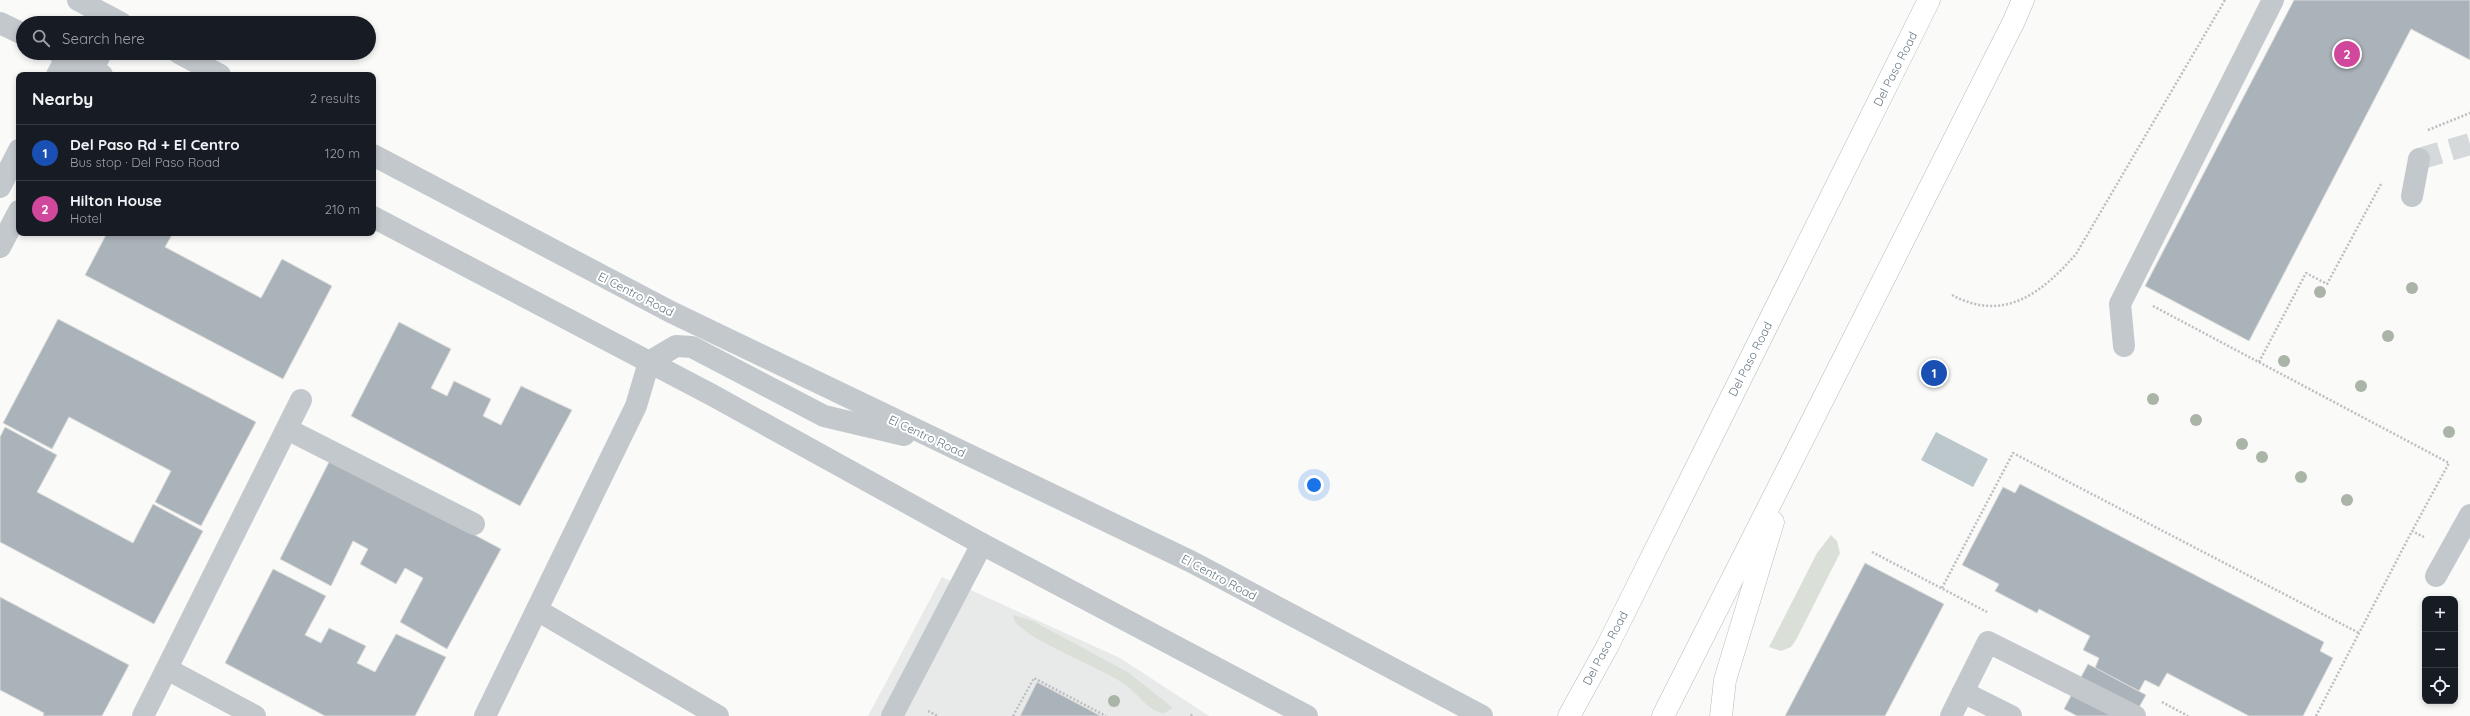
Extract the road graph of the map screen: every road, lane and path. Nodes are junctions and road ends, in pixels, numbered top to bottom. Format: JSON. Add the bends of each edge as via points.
{"nodes":[{"id":1,"x":1929,"y":0,"type":"edge"},
{"id":2,"x":2022,"y":0,"type":"edge"},
{"id":3,"x":2225,"y":0,"type":"edge"},
{"id":4,"x":2272,"y":0,"type":"edge"},
{"id":5,"x":84,"y":10,"type":"edge"},
{"id":6,"x":101,"y":16,"type":"edge"},
{"id":7,"x":0,"y":23,"type":"edge"},
{"id":8,"x":16,"y":31,"type":"edge"},
{"id":9,"x":63,"y":60,"type":"edge"},
{"id":10,"x":192,"y":60,"type":"edge"},
{"id":11,"x":96,"y":68,"type":"edge"},
{"id":12,"x":214,"y":72,"type":"edge"},
{"id":13,"x":2470,"y":114,"type":"edge"},
{"id":14,"x":2420,"y":133,"type":"dead end"},
{"id":15,"x":16,"y":156,"type":"edge"},
{"id":16,"x":376,"y":157,"type":"edge"},
{"id":17,"x":2419,"y":159,"type":"dead end"},
{"id":18,"x":2384,"y":180,"type":"dead end"},
{"id":19,"x":0,"y":187,"type":"edge"},
{"id":20,"x":2412,"y":196,"type":"dead end"},
{"id":21,"x":16,"y":217,"type":"edge"},
{"id":22,"x":376,"y":219,"type":"edge"},
{"id":23,"x":0,"y":247,"type":"edge"},
{"id":24,"x":1952,"y":295,"type":"dead end"},
{"id":25,"x":2147,"y":302,"type":"dead end"},
{"id":26,"x":2124,"y":346,"type":"dead end"},
{"id":27,"x":649,"y":362,"type":"junction"},
{"id":28,"x":2259,"y":362,"type":"junction"},
{"id":29,"x":301,"y":400,"type":"dead end"},
{"id":30,"x":287,"y":429,"type":"junction"},
{"id":31,"x":944,"y":445,"type":"junction"},
{"id":32,"x":1790,"y":468,"type":"junction"},
{"id":33,"x":2470,"y":515,"type":"edge"},
{"id":34,"x":474,"y":524,"type":"dead end"},
{"id":35,"x":2412,"y":531,"type":"junction"},
{"id":36,"x":982,"y":544,"type":"junction"},
{"id":37,"x":2450,"y":551,"type":"junction"},
{"id":38,"x":2436,"y":576,"type":"dead end"},
{"id":39,"x":1942,"y":588,"type":"dead end"},
{"id":40,"x":537,"y":610,"type":"junction"},
{"id":41,"x":2359,"y":633,"type":"junction"},
{"id":42,"x":167,"y":669,"type":"junction"},
{"id":43,"x":1963,"y":692,"type":"junction"},
{"id":44,"x":143,"y":716,"type":"edge"},
{"id":45,"x":256,"y":716,"type":"edge"},
{"id":46,"x":485,"y":716,"type":"edge"},
{"id":47,"x":718,"y":716,"type":"edge"},
{"id":48,"x":892,"y":716,"type":"edge"},
{"id":49,"x":1013,"y":716,"type":"edge"},
{"id":50,"x":1106,"y":716,"type":"edge"},
{"id":51,"x":1307,"y":716,"type":"edge"},
{"id":52,"x":1482,"y":716,"type":"edge"},
{"id":53,"x":1569,"y":716,"type":"edge"},
{"id":54,"x":1663,"y":716,"type":"edge"},
{"id":55,"x":1721,"y":716,"type":"edge"},
{"id":56,"x":1951,"y":716,"type":"edge"},
{"id":57,"x":2011,"y":716,"type":"edge"},
{"id":58,"x":2135,"y":716,"type":"edge"},
{"id":59,"x":2316,"y":716,"type":"edge"}],
"edges":[{"from":1,"to":53,"type":"main road","name":"Del Paso Road","via":[[1607,647]]},
{"from":2,"to":32,"type":"main road","via":[[2000,49]]},
{"from":3,"to":24,"type":"path","via":[[2076,254],[2058,274],[2035,294],[2010,303],[1984,307]]},
{"from":4,"to":26,"type":"street","via":[[2120,304]]},
{"from":5,"to":6,"type":"street"},
{"from":7,"to":8,"type":"street"},
{"from":9,"to":11,"type":"street"},
{"from":10,"to":12,"type":"street"},
{"from":13,"to":14,"type":"path"},
{"from":15,"to":19,"type":"street"},
{"from":16,"to":31,"type":"street","name":"El Centro Road","via":[[670,312]]},
{"from":17,"to":20,"type":"street"},
{"from":18,"to":28,"type":"path","via":[[2327,284],[2306,273]]},
{"from":21,"to":23,"type":"street"},
{"from":22,"to":27,"type":"street"},
{"from":25,"to":28,"type":"path"},
{"from":27,"to":31,"type":"street","via":[[676,346],[692,347],[824,416]]},
{"from":27,"to":36,"type":"street"},
{"from":27,"to":40,"type":"street","via":[[636,406]]},
{"from":28,"to":35,"type":"path","via":[[2449,463]]},
{"from":29,"to":30,"type":"street"},
{"from":30,"to":34,"type":"street"},
{"from":30,"to":42,"type":"street"},
{"from":31,"to":52,"type":"street","name":"El Centro Road","via":[[1024,480],[1192,562]]},
{"from":32,"to":54,"type":"main road"},
{"from":32,"to":55,"type":"main road","via":[[1725,680]]},
{"from":33,"to":37,"type":"street"},
{"from":35,"to":37,"type":"path"},
{"from":35,"to":41,"type":"path"},
{"from":36,"to":48,"type":"street"},
{"from":36,"to":51,"type":"street"},
{"from":37,"to":38,"type":"street"},
{"from":39,"to":41,"type":"path","via":[[2013,453]]},
{"from":40,"to":46,"type":"street"},
{"from":40,"to":47,"type":"street"},
{"from":41,"to":59,"type":"path"},
{"from":42,"to":44,"type":"street"},
{"from":42,"to":45,"type":"street"},
{"from":43,"to":56,"type":"street"},
{"from":43,"to":57,"type":"street"},
{"from":43,"to":58,"type":"street","via":[[1988,642]]},
{"from":49,"to":50,"type":"path","via":[[1034,678]]}]}
